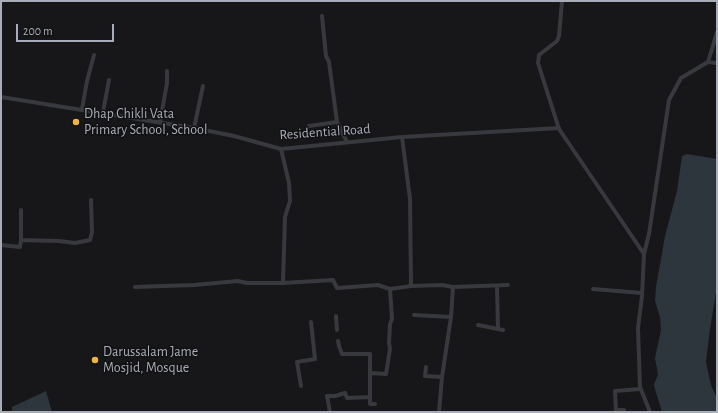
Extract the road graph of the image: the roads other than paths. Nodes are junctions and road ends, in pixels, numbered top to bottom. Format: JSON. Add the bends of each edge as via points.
{"nodes":[{"id":1,"x":562,"y":1,"type":"edge"},
{"id":2,"x":322,"y":16,"type":"dead end"},
{"id":3,"x":717,"y":32,"type":"edge"},
{"id":4,"x":94,"y":55,"type":"dead end"},
{"id":5,"x":708,"y":62,"type":"junction"},
{"id":6,"x":717,"y":63,"type":"edge"},
{"id":7,"x":167,"y":71,"type":"dead end"},
{"id":8,"x":109,"y":80,"type":"dead end"},
{"id":9,"x":203,"y":86,"type":"dead end"},
{"id":10,"x":1,"y":96,"type":"edge"},
{"id":11,"x":82,"y":109,"type":"junction"},
{"id":12,"x":103,"y":112,"type":"junction"},
{"id":13,"x":160,"y":122,"type":"junction"},
{"id":14,"x":337,"y":122,"type":"junction"},
{"id":15,"x":309,"y":126,"type":"dead end"},
{"id":16,"x":194,"y":128,"type":"junction"},
{"id":17,"x":559,"y":128,"type":"junction"},
{"id":18,"x":402,"y":137,"type":"junction"},
{"id":19,"x":348,"y":142,"type":"junction"},
{"id":20,"x":281,"y":149,"type":"junction"},
{"id":21,"x":91,"y":200,"type":"dead end"},
{"id":22,"x":21,"y":210,"type":"dead end"},
{"id":23,"x":22,"y":240,"type":"junction"},
{"id":24,"x":1,"y":245,"type":"edge"},
{"id":25,"x":644,"y":254,"type":"junction"},
{"id":26,"x":283,"y":283,"type":"junction"},
{"id":27,"x":508,"y":285,"type":"dead end"},
{"id":28,"x":411,"y":286,"type":"junction"},
{"id":29,"x":497,"y":286,"type":"junction"},
{"id":30,"x":135,"y":287,"type":"dead end"},
{"id":31,"x":453,"y":287,"type":"junction"},
{"id":32,"x":390,"y":289,"type":"junction"},
{"id":33,"x":593,"y":289,"type":"dead end"},
{"id":34,"x":642,"y":293,"type":"junction"},
{"id":35,"x":336,"y":316,"type":"dead end"},
{"id":36,"x":414,"y":316,"type":"dead end"},
{"id":37,"x":451,"y":317,"type":"junction"},
{"id":38,"x":311,"y":322,"type":"dead end"},
{"id":39,"x":478,"y":325,"type":"dead end"},
{"id":40,"x":498,"y":329,"type":"junction"},
{"id":41,"x":337,"y":330,"type":"dead end"},
{"id":42,"x":503,"y":330,"type":"dead end"},
{"id":43,"x":338,"y":341,"type":"dead end"},
{"id":44,"x":426,"y":367,"type":"dead end"},
{"id":45,"x":370,"y":373,"type":"junction"},
{"id":46,"x":442,"y":377,"type":"junction"},
{"id":47,"x":301,"y":386,"type":"dead end"},
{"id":48,"x":640,"y":389,"type":"junction"},
{"id":49,"x":370,"y":397,"type":"junction"},
{"id":50,"x":375,"y":404,"type":"dead end"},
{"id":51,"x":624,"y":410,"type":"dead end"},
{"id":52,"x":616,"y":411,"type":"edge"},
{"id":53,"x":330,"y":412,"type":"edge"},
{"id":54,"x":439,"y":412,"type":"edge"},
{"id":55,"x":650,"y":412,"type":"edge"}],
"edges":[{"from":1,"to":17,"type":"street","via":[[557,41],[539,55],[538,60]]},
{"from":2,"to":14,"type":"street"},
{"from":3,"to":5,"type":"street"},
{"from":4,"to":11,"type":"street"},
{"from":5,"to":6,"type":"street"},
{"from":5,"to":25,"type":"street","via":[[680,78],[669,100]]},
{"from":7,"to":13,"type":"street"},
{"from":8,"to":12,"type":"street"},
{"from":9,"to":16,"type":"street"},
{"from":10,"to":11,"type":"street","name":"Residential Road"},
{"from":11,"to":12,"type":"street","name":"Residential Road"},
{"from":12,"to":13,"type":"street","name":"Residential Road"},
{"from":13,"to":16,"type":"street","name":"Residential Road"},
{"from":14,"to":15,"type":"street"},
{"from":14,"to":19,"type":"street"},
{"from":16,"to":20,"type":"street","name":"Residential Road"},
{"from":17,"to":18,"type":"street","name":"Residential Road"},
{"from":17,"to":25,"type":"street"},
{"from":18,"to":19,"type":"street","name":"Residential Road"},
{"from":18,"to":28,"type":"street","via":[[410,199]]},
{"from":19,"to":20,"type":"street","name":"Residential Road"},
{"from":20,"to":26,"type":"street","via":[[289,183],[290,201],[285,217]]},
{"from":21,"to":23,"type":"street","via":[[90,240]]},
{"from":22,"to":23,"type":"street"},
{"from":23,"to":24,"type":"street","via":[[20,247]]},
{"from":25,"to":34,"type":"street"},
{"from":26,"to":30,"type":"street","via":[[238,281]]},
{"from":26,"to":32,"type":"street","via":[[333,280],[337,288],[378,285]]},
{"from":27,"to":29,"type":"street"},
{"from":28,"to":31,"type":"street"},
{"from":28,"to":32,"type":"street"},
{"from":29,"to":31,"type":"street"},
{"from":29,"to":40,"type":"street"},
{"from":31,"to":37,"type":"street"},
{"from":32,"to":45,"type":"street","via":[[392,319],[386,374]]},
{"from":33,"to":34,"type":"street"},
{"from":34,"to":48,"type":"street","via":[[638,328]]},
{"from":35,"to":41,"type":"street"},
{"from":36,"to":37,"type":"street"},
{"from":37,"to":46,"type":"street"},
{"from":38,"to":47,"type":"street","via":[[315,359],[296,362]]},
{"from":39,"to":40,"type":"street"},
{"from":40,"to":42,"type":"street"},
{"from":43,"to":45,"type":"street","via":[[342,354],[370,354]]},
{"from":44,"to":46,"type":"street","via":[[425,376]]},
{"from":45,"to":49,"type":"street"},
{"from":46,"to":54,"type":"street"},
{"from":48,"to":52,"type":"street","via":[[615,390]]},
{"from":48,"to":55,"type":"street"},
{"from":49,"to":50,"type":"street","via":[[370,404]]},
{"from":49,"to":53,"type":"street","via":[[347,398],[345,393],[328,396]]},
{"from":51,"to":52,"type":"street"}]}
